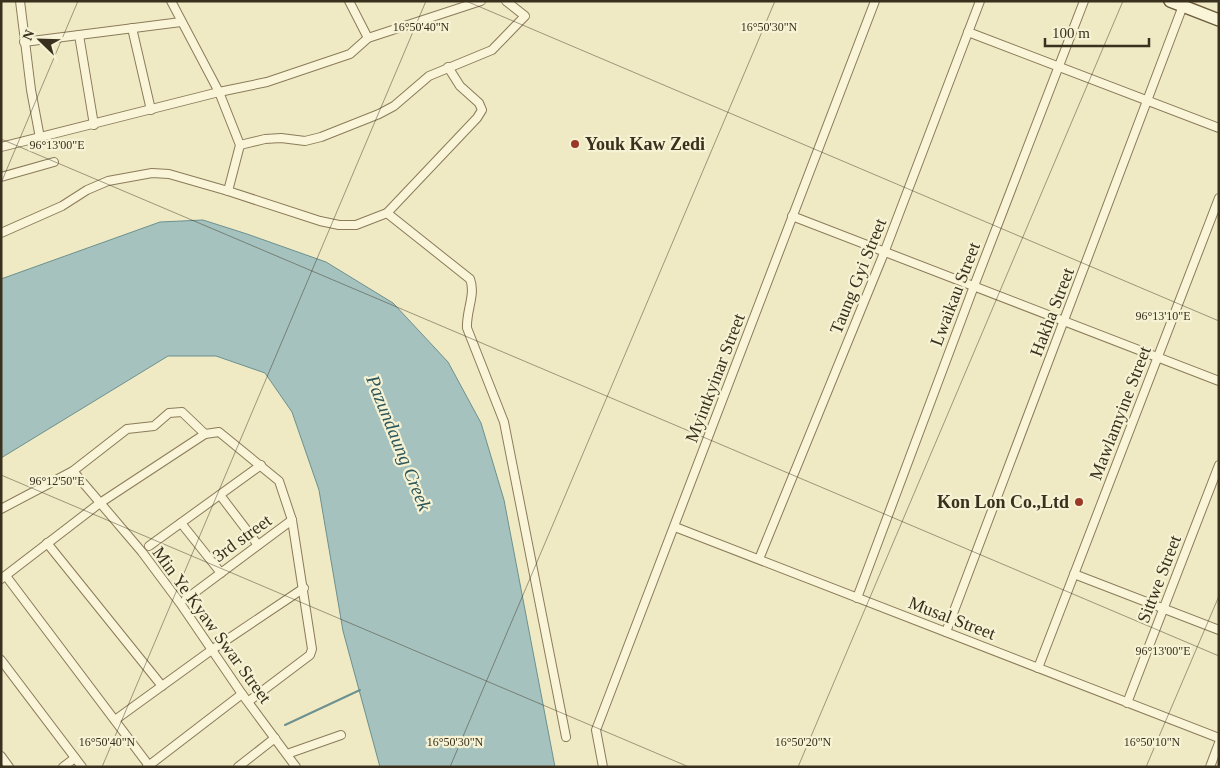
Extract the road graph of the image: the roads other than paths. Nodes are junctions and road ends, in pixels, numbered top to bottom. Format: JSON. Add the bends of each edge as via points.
{"nodes":[{"id":1,"x":20,"y":1,"type":"edge"},
{"id":2,"x":171,"y":1,"type":"edge"},
{"id":3,"x":349,"y":1,"type":"edge"},
{"id":4,"x":481,"y":1,"type":"edge"},
{"id":5,"x":506,"y":1,"type":"edge"},
{"id":6,"x":875,"y":1,"type":"edge"},
{"id":7,"x":980,"y":1,"type":"edge"},
{"id":8,"x":1084,"y":1,"type":"edge"},
{"id":9,"x":1170,"y":1,"type":"edge"},
{"id":10,"x":1184,"y":4,"type":"edge"},
{"id":11,"x":1219,"y":20,"type":"edge"},
{"id":12,"x":181,"y":22,"type":"junction"},
{"id":13,"x":132,"y":28,"type":"junction"},
{"id":14,"x":968,"y":32,"type":"junction"},
{"id":15,"x":79,"y":35,"type":"junction"},
{"id":16,"x":368,"y":38,"type":"junction"},
{"id":17,"x":24,"y":42,"type":"junction"},
{"id":18,"x":448,"y":67,"type":"junction"},
{"id":19,"x":1059,"y":67,"type":"junction"},
{"id":20,"x":219,"y":92,"type":"junction"},
{"id":21,"x":1148,"y":101,"type":"junction"},
{"id":22,"x":151,"y":110,"type":"junction"},
{"id":23,"x":94,"y":125,"type":"junction"},
{"id":24,"x":1219,"y":128,"type":"edge"},
{"id":25,"x":40,"y":138,"type":"junction"},
{"id":26,"x":240,"y":145,"type":"junction"},
{"id":27,"x":1,"y":147,"type":"edge"},
{"id":28,"x":54,"y":162,"type":"dead end"},
{"id":29,"x":1,"y":177,"type":"edge"},
{"id":30,"x":228,"y":191,"type":"junction"},
{"id":31,"x":1219,"y":198,"type":"edge"},
{"id":32,"x":387,"y":213,"type":"junction"},
{"id":33,"x":792,"y":216,"type":"junction"},
{"id":34,"x":1,"y":233,"type":"edge"},
{"id":35,"x":884,"y":253,"type":"junction"},
{"id":36,"x":974,"y":286,"type":"junction"},
{"id":37,"x":1065,"y":322,"type":"junction"},
{"id":38,"x":1157,"y":358,"type":"junction"},
{"id":39,"x":1219,"y":381,"type":"edge"},
{"id":40,"x":205,"y":434,"type":"junction"},
{"id":41,"x":261,"y":465,"type":"junction"},
{"id":42,"x":1219,"y":465,"type":"edge"},
{"id":43,"x":73,"y":471,"type":"junction"},
{"id":44,"x":220,"y":495,"type":"junction"},
{"id":45,"x":100,"y":503,"type":"junction"},
{"id":46,"x":1,"y":509,"type":"edge"},
{"id":47,"x":292,"y":520,"type":"junction"},
{"id":48,"x":181,"y":523,"type":"junction"},
{"id":49,"x":675,"y":527,"type":"junction"},
{"id":50,"x":47,"y":543,"type":"junction"},
{"id":51,"x":258,"y":545,"type":"junction"},
{"id":52,"x":149,"y":546,"type":"dead end"},
{"id":53,"x":759,"y":560,"type":"junction"},
{"id":54,"x":220,"y":573,"type":"junction"},
{"id":55,"x":1074,"y":574,"type":"junction"},
{"id":56,"x":3,"y":578,"type":"edge"},
{"id":57,"x":304,"y":588,"type":"junction"},
{"id":58,"x":186,"y":598,"type":"dead end"},
{"id":59,"x":857,"y":598,"type":"junction"},
{"id":60,"x":1164,"y":609,"type":"junction"},
{"id":61,"x":1219,"y":630,"type":"edge"},
{"id":62,"x":946,"y":632,"type":"junction"},
{"id":63,"x":212,"y":649,"type":"junction"},
{"id":64,"x":1,"y":660,"type":"edge"},
{"id":65,"x":1038,"y":668,"type":"junction"},
{"id":66,"x":162,"y":686,"type":"junction"},
{"id":67,"x":242,"y":694,"type":"junction"},
{"id":68,"x":249,"y":701,"type":"junction"},
{"id":69,"x":1127,"y":702,"type":"junction"},
{"id":70,"x":115,"y":720,"type":"junction"},
{"id":71,"x":341,"y":735,"type":"dead end"},
{"id":72,"x":566,"y":737,"type":"dead end"},
{"id":73,"x":275,"y":738,"type":"junction"},
{"id":74,"x":1219,"y":738,"type":"edge"},
{"id":75,"x":1219,"y":743,"type":"edge"},
{"id":76,"x":287,"y":754,"type":"junction"},
{"id":77,"x":1,"y":756,"type":"edge"},
{"id":78,"x":75,"y":758,"type":"junction"},
{"id":79,"x":148,"y":766,"type":"edge"},
{"id":80,"x":9,"y":767,"type":"edge"},
{"id":81,"x":63,"y":767,"type":"edge"},
{"id":82,"x":82,"y":767,"type":"edge"},
{"id":83,"x":238,"y":767,"type":"edge"},
{"id":84,"x":296,"y":767,"type":"edge"},
{"id":85,"x":603,"y":767,"type":"edge"},
{"id":86,"x":1210,"y":767,"type":"edge"}],
"edges":[{"from":1,"to":17,"type":"street"},
{"from":2,"to":12,"type":"street"},
{"from":3,"to":16,"type":"street"},
{"from":4,"to":16,"type":"street"},
{"from":5,"to":18,"type":"street","via":[[525,16],[492,50]]},
{"from":6,"to":33,"type":"street","name":"Myintkyinar Street"},
{"from":7,"to":14,"type":"street","name":"Taung Gyi Street"},
{"from":8,"to":19,"type":"street","name":"Lwaikau Street"},
{"from":9,"to":10,"type":"street"},
{"from":10,"to":11,"type":"street"},
{"from":10,"to":21,"type":"street","name":"Hakha Street"},
{"from":12,"to":13,"type":"street"},
{"from":12,"to":20,"type":"street"},
{"from":13,"to":15,"type":"street"},
{"from":13,"to":22,"type":"street"},
{"from":14,"to":19,"type":"street"},
{"from":14,"to":35,"type":"street","name":"Taung Gyi Street"},
{"from":15,"to":17,"type":"street"},
{"from":15,"to":23,"type":"street"},
{"from":16,"to":20,"type":"street","via":[[350,54],[267,82]]},
{"from":17,"to":25,"type":"street"},
{"from":18,"to":26,"type":"street","via":[[429,76],[394,106],[320,137],[305,141],[265,139]]},
{"from":18,"to":32,"type":"street","via":[[482,110]]},
{"from":19,"to":21,"type":"street"},
{"from":19,"to":36,"type":"street","name":"Lwaikau Street"},
{"from":20,"to":22,"type":"street"},
{"from":20,"to":26,"type":"street"},
{"from":21,"to":24,"type":"street"},
{"from":21,"to":37,"type":"street","name":"Hakha Street"},
{"from":22,"to":23,"type":"street"},
{"from":23,"to":25,"type":"street"},
{"from":25,"to":27,"type":"street"},
{"from":26,"to":30,"type":"street"},
{"from":28,"to":29,"type":"street"},
{"from":30,"to":32,"type":"street","via":[[339,225],[356,224]]},
{"from":30,"to":34,"type":"street","via":[[169,174],[108,181]]},
{"from":31,"to":38,"type":"street","name":"Mawlamyine Street"},
{"from":32,"to":72,"type":"street","via":[[470,279],[473,287],[467,328],[504,422]]},
{"from":33,"to":35,"type":"street"},
{"from":33,"to":49,"type":"street","name":"Myintkyinar Street"},
{"from":35,"to":36,"type":"street"},
{"from":35,"to":53,"type":"street","name":"Taung Gyi Street"},
{"from":36,"to":37,"type":"street"},
{"from":36,"to":59,"type":"street","name":"Lwaikau Street"},
{"from":37,"to":38,"type":"street"},
{"from":37,"to":62,"type":"street","name":"Hakha Street"},
{"from":38,"to":39,"type":"street"},
{"from":38,"to":55,"type":"street","name":"Mawlamyine Street"},
{"from":40,"to":41,"type":"street","via":[[219,432]]},
{"from":40,"to":43,"type":"street","via":[[184,413],[169,413],[154,426],[127,429]]},
{"from":40,"to":45,"type":"street"},
{"from":41,"to":44,"type":"street"},
{"from":41,"to":47,"type":"street","via":[[279,480]]},
{"from":42,"to":60,"type":"street","name":"Sittwe Street"},
{"from":43,"to":45,"type":"street","name":"Min Ye Kyaw Swar Street"},
{"from":43,"to":46,"type":"street"},
{"from":44,"to":48,"type":"street"},
{"from":44,"to":51,"type":"street"},
{"from":45,"to":50,"type":"street"},
{"from":45,"to":63,"type":"street","name":"Min Ye Kyaw Swar Street","via":[[142,552]]},
{"from":47,"to":51,"type":"street","name":"3rd street"},
{"from":47,"to":57,"type":"street"},
{"from":48,"to":52,"type":"street"},
{"from":48,"to":54,"type":"street"},
{"from":49,"to":53,"type":"street","name":"Musal Street"},
{"from":49,"to":85,"type":"street","name":"Myintkyinar Street","via":[[596,730]]},
{"from":50,"to":56,"type":"street"},
{"from":50,"to":66,"type":"street"},
{"from":51,"to":54,"type":"street","name":"3rd street"},
{"from":53,"to":59,"type":"street","name":"Musal Street"},
{"from":54,"to":58,"type":"street","name":"3rd street"},
{"from":55,"to":60,"type":"street"},
{"from":55,"to":65,"type":"street","name":"Mawlamyine Street"},
{"from":56,"to":70,"type":"street"},
{"from":57,"to":63,"type":"street"},
{"from":57,"to":68,"type":"street","via":[[312,652]]},
{"from":59,"to":62,"type":"street","name":"Musal Street"},
{"from":60,"to":61,"type":"street"},
{"from":60,"to":69,"type":"street","name":"Sittwe Street"},
{"from":62,"to":65,"type":"street","name":"Musal Street"},
{"from":63,"to":66,"type":"street"},
{"from":63,"to":67,"type":"street","name":"Min Ye Kyaw Swar Street"},
{"from":64,"to":78,"type":"street"},
{"from":65,"to":69,"type":"street","name":"Musal Street"},
{"from":66,"to":70,"type":"street"},
{"from":67,"to":68,"type":"street","name":"Min Ye Kyaw Swar Street"},
{"from":67,"to":79,"type":"street"},
{"from":68,"to":73,"type":"street","name":"Min Ye Kyaw Swar Street"},
{"from":69,"to":74,"type":"street","name":"Musal Street"},
{"from":70,"to":79,"type":"street"},
{"from":71,"to":76,"type":"street"},
{"from":73,"to":76,"type":"street","name":"Min Ye Kyaw Swar Street"},
{"from":73,"to":83,"type":"street"},
{"from":75,"to":86,"type":"street"},
{"from":76,"to":84,"type":"street","name":"Min Ye Kyaw Swar Street"},
{"from":77,"to":80,"type":"street"},
{"from":78,"to":81,"type":"street"},
{"from":78,"to":82,"type":"street"}]}
